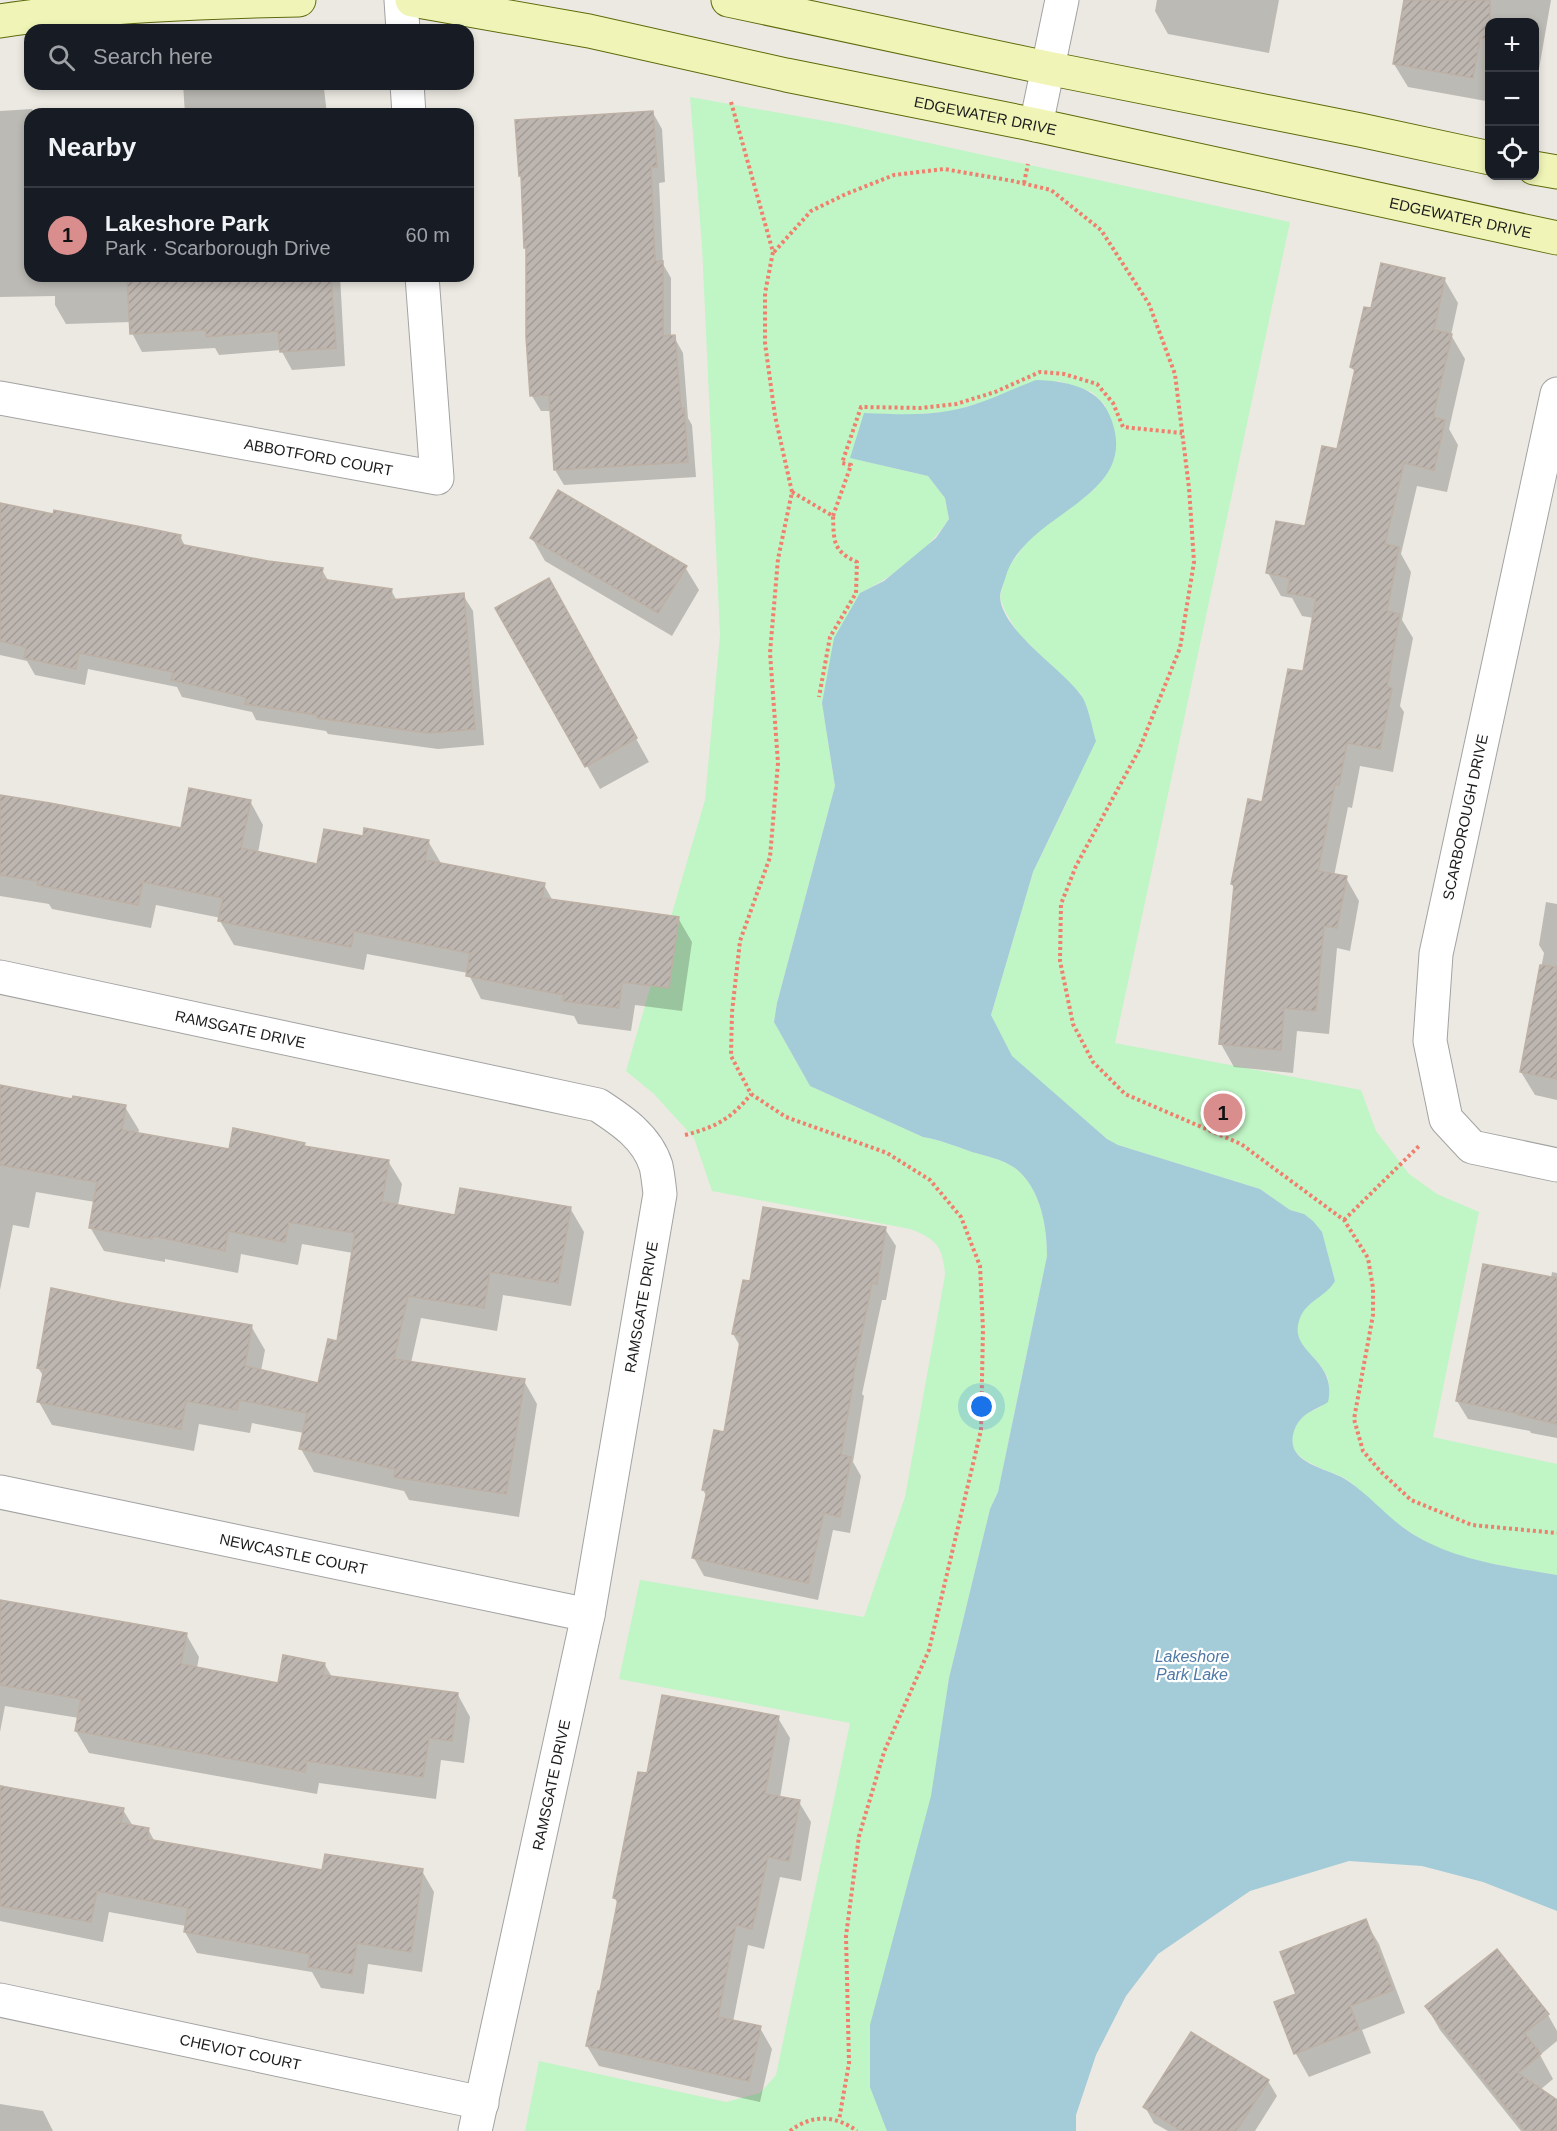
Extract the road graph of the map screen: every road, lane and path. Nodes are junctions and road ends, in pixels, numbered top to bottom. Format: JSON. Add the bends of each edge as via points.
{"nodes":[{"id":1,"x":299,"y":0,"type":"edge"},
{"id":2,"x":401,"y":0,"type":"edge"},
{"id":3,"x":412,"y":0,"type":"edge"},
{"id":4,"x":728,"y":0,"type":"edge"},
{"id":5,"x":1062,"y":0,"type":"edge"},
{"id":6,"x":0,"y":21,"type":"edge"},
{"id":7,"x":403,"y":24,"type":"edge"},
{"id":8,"x":719,"y":60,"type":"junction"},
{"id":9,"x":1047,"y":68,"type":"junction"},
{"id":10,"x":408,"y":90,"type":"edge"},
{"id":11,"x":409,"y":108,"type":"edge"},
{"id":12,"x":1036,"y":125,"type":"junction"},
{"id":13,"x":1485,"y":157,"type":"edge"},
{"id":14,"x":1539,"y":169,"type":"edge"},
{"id":15,"x":1557,"y":172,"type":"edge"},
{"id":16,"x":1557,"y":238,"type":"edge"},
{"id":17,"x":773,"y":252,"type":"junction"},
{"id":18,"x":422,"y":282,"type":"edge"},
{"id":19,"x":1557,"y":394,"type":"edge"},
{"id":20,"x":0,"y":398,"type":"edge"},
{"id":21,"x":1182,"y":433,"type":"junction"},
{"id":22,"x":792,"y":492,"type":"junction"},
{"id":23,"x":833,"y":516,"type":"junction"},
{"id":24,"x":819,"y":697,"type":"dead end"},
{"id":25,"x":0,"y":977,"type":"edge"},
{"id":26,"x":752,"y":1094,"type":"junction"},
{"id":27,"x":1446,"y":1119,"type":"junction"},
{"id":28,"x":646,"y":1146,"type":"junction"},
{"id":29,"x":1557,"y":1165,"type":"edge"},
{"id":30,"x":1344,"y":1220,"type":"junction"},
{"id":31,"x":0,"y":1492,"type":"edge"},
{"id":32,"x":1557,"y":1533,"type":"edge"},
{"id":33,"x":588,"y":1615,"type":"junction"},
{"id":34,"x":0,"y":2000,"type":"edge"},
{"id":35,"x":478,"y":2117,"type":"edge"},
{"id":36,"x":838,"y":2120,"type":"junction"},
{"id":37,"x":790,"y":2131,"type":"edge"},
{"id":38,"x":857,"y":2131,"type":"edge"}],
"edges":[{"from":1,"to":6,"type":"street","via":[[196,3],[54,13]]},
{"from":2,"to":7,"type":"street"},
{"from":3,"to":8,"type":"street","name":"EDGEWATER DRIVE","via":[[589,31]]},
{"from":4,"to":9,"type":"street"},
{"from":5,"to":9,"type":"street"},
{"from":8,"to":12,"type":"street","name":"EDGEWATER DRIVE"},
{"from":8,"to":17,"type":"path"},
{"from":9,"to":12,"type":"street"},
{"from":9,"to":13,"type":"street"},
{"from":10,"to":11,"type":"street"},
{"from":12,"to":16,"type":"street","name":"EDGEWATER DRIVE"},
{"from":14,"to":15,"type":"street"},
{"from":17,"to":21,"type":"path","via":[[811,211],[894,175],[944,169],[1051,190],[1101,230],[1149,304],[1175,374]]},
{"from":17,"to":22,"type":"path","via":[[765,293],[765,343],[775,416]]},
{"from":18,"to":20,"type":"street","name":"ABBOTFORD COURT","via":[[437,478]]},
{"from":19,"to":27,"type":"street","name":"SCARBOROUGH DRIVE","via":[[1436,954],[1430,1041]]},
{"from":21,"to":23,"type":"path","via":[[1123,427],[1113,402],[1097,384],[1041,372],[956,404],[921,408],[861,406],[842,463],[851,465]]},
{"from":21,"to":30,"type":"path","via":[[1194,562],[1180,648],[1139,750],[1076,866],[1061,904],[1060,961],[1072,1024],[1093,1062],[1125,1094],[1241,1144]]},
{"from":22,"to":23,"type":"path"},
{"from":22,"to":26,"type":"path","via":[[778,559],[770,652],[778,763],[770,856],[740,941],[732,1012],[731,1056]]},
{"from":23,"to":24,"type":"path","via":[[834,544],[845,557],[856,562],[856,593],[830,637]]},
{"from":25,"to":28,"type":"street","name":"RAMSGATE DRIVE","via":[[598,1105],[630,1126]]},
{"from":26,"to":28,"type":"path","via":[[735,1113],[705,1130]]},
{"from":26,"to":36,"type":"path","via":[[786,1116],[887,1153],[930,1179],[961,1217],[980,1266],[981,1430],[929,1650],[884,1752],[859,1836],[846,1936],[849,2063]]},
{"from":27,"to":29,"type":"street","via":[[1472,1147]]},
{"from":27,"to":30,"type":"path"},
{"from":28,"to":33,"type":"street","name":"RAMSGATE DRIVE","via":[[656,1165],[660,1194]]},
{"from":30,"to":32,"type":"path","via":[[1368,1258],[1373,1288],[1373,1315],[1354,1419],[1363,1451],[1411,1500],[1472,1525]]},
{"from":31,"to":33,"type":"street","name":"NEWCASTLE COURT"},
{"from":33,"to":35,"type":"street","name":"RAMSGATE DRIVE"},
{"from":34,"to":35,"type":"street","name":"CHEVIOT COURT"},
{"from":36,"to":37,"type":"path","via":[[819,2118],[800,2123]]},
{"from":36,"to":38,"type":"path"}]}
